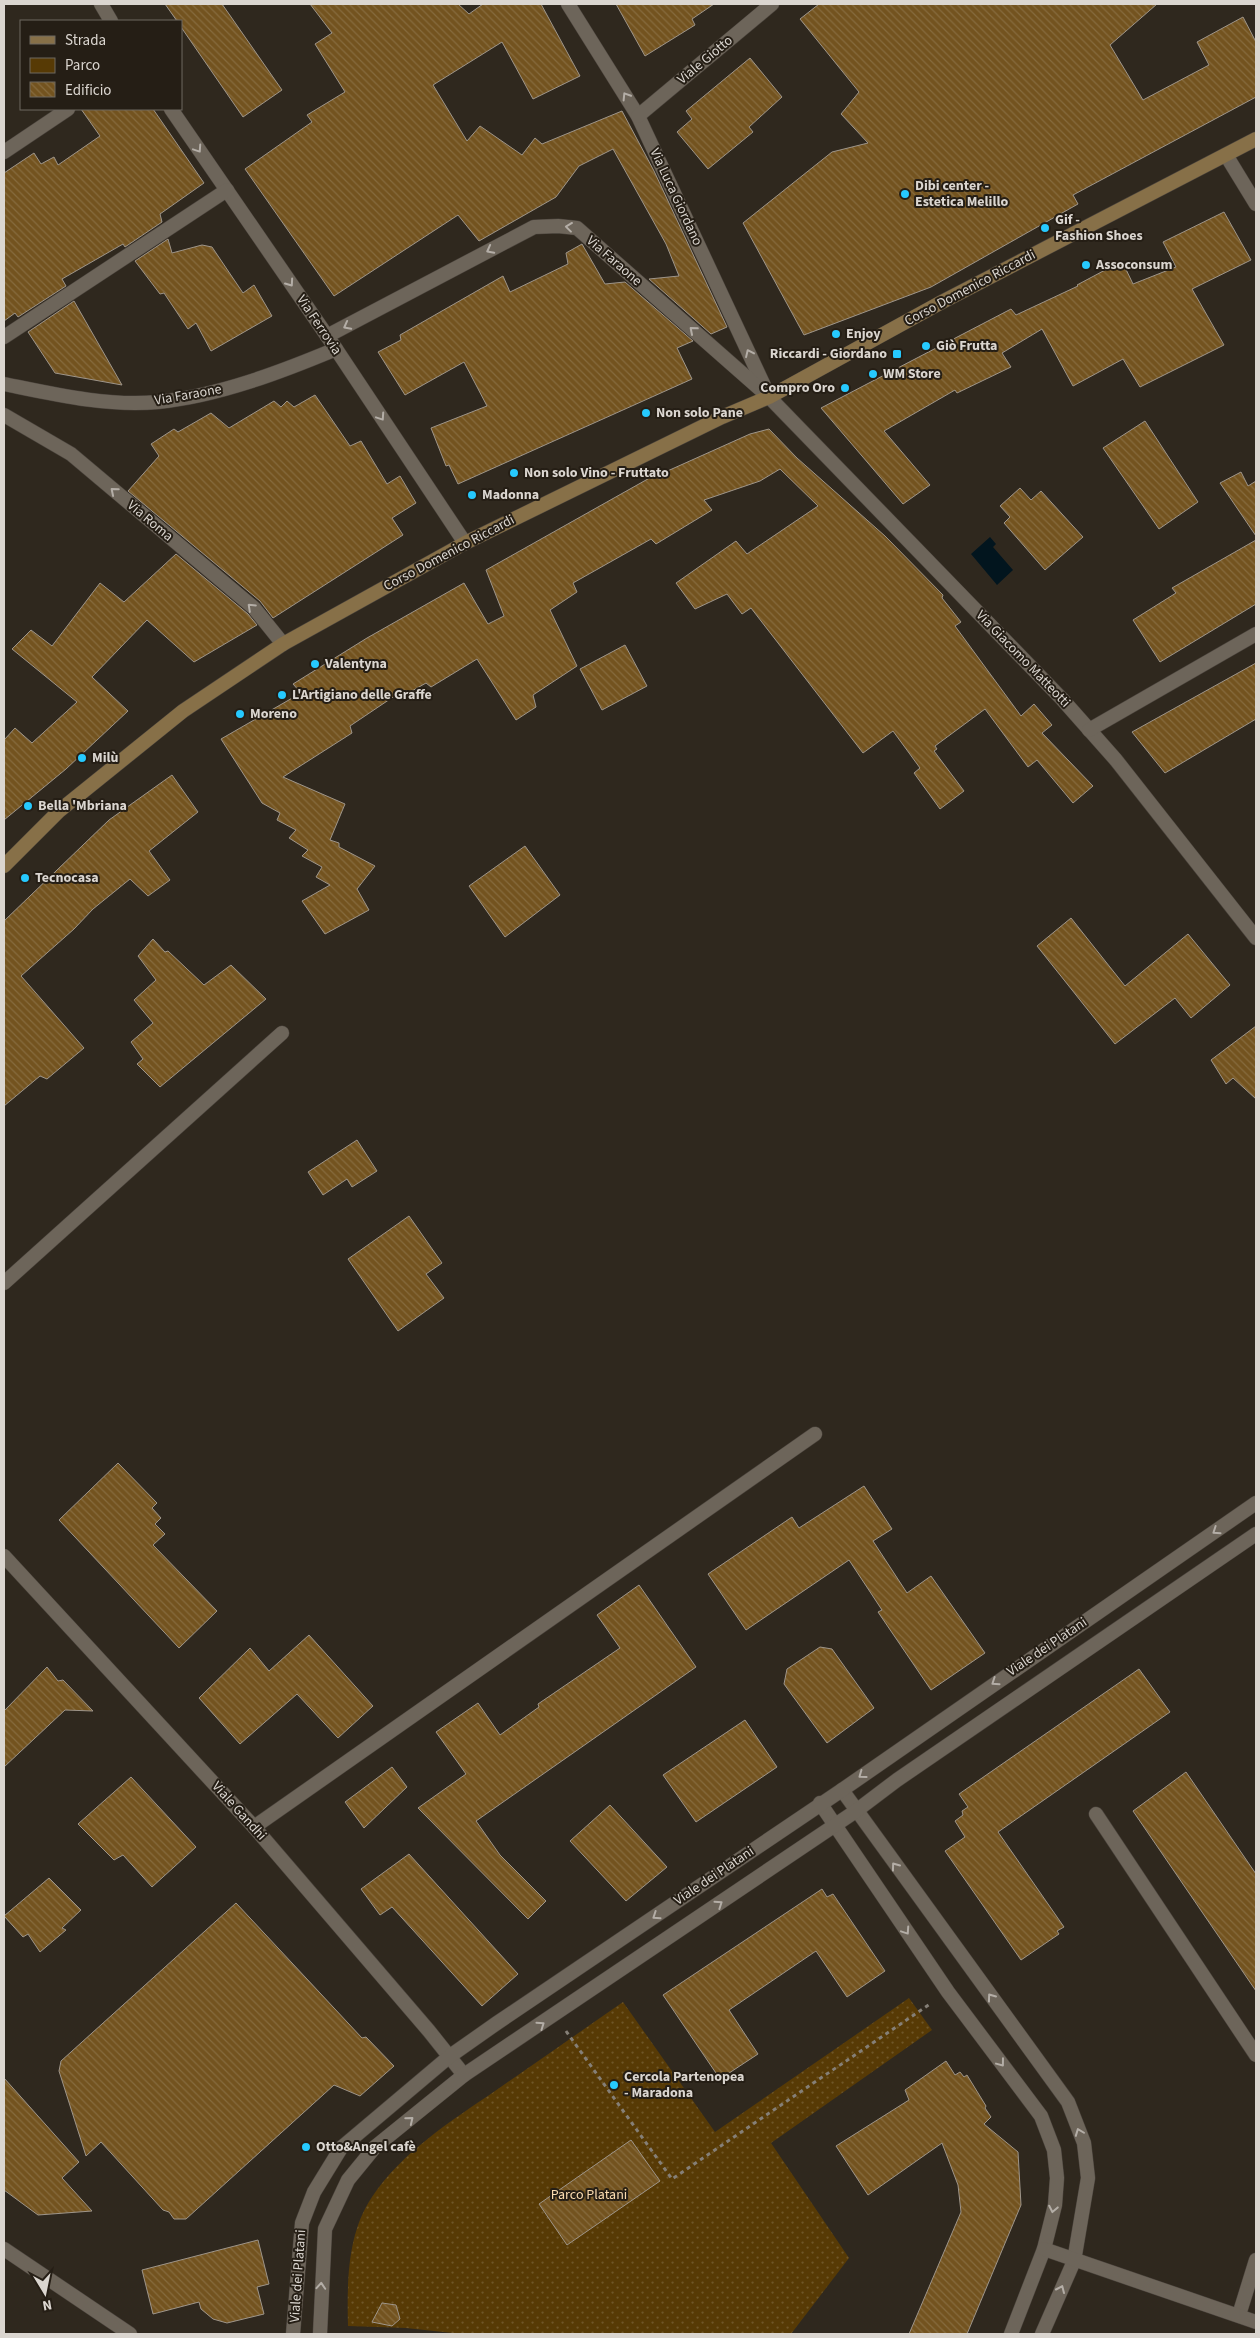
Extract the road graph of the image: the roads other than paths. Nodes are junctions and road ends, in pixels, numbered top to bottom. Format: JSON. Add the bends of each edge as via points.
{"nodes":[{"id":1,"x":101,"y":4,"type":"edge"},
{"id":2,"x":568,"y":4,"type":"edge"},
{"id":3,"x":772,"y":4,"type":"edge"},
{"id":4,"x":109,"y":20,"type":"edge"},
{"id":5,"x":67,"y":110,"type":"edge"},
{"id":6,"x":172,"y":110,"type":"edge"},
{"id":7,"x":638,"y":116,"type":"junction"},
{"id":8,"x":1256,"y":139,"type":"edge"},
{"id":9,"x":4,"y":152,"type":"edge"},
{"id":10,"x":1226,"y":154,"type":"junction"},
{"id":11,"x":227,"y":190,"type":"junction"},
{"id":12,"x":1256,"y":204,"type":"edge"},
{"id":13,"x":327,"y":336,"type":"junction"},
{"id":14,"x":4,"y":337,"type":"edge"},
{"id":15,"x":336,"y":350,"type":"junction"},
{"id":16,"x":4,"y":384,"type":"edge"},
{"id":17,"x":769,"y":397,"type":"junction"},
{"id":18,"x":4,"y":415,"type":"edge"},
{"id":19,"x":465,"y":543,"type":"junction"},
{"id":20,"x":1256,"y":634,"type":"edge"},
{"id":21,"x":283,"y":644,"type":"junction"},
{"id":22,"x":1089,"y":730,"type":"junction"},
{"id":23,"x":4,"y":866,"type":"edge"},
{"id":24,"x":1256,"y":938,"type":"edge"},
{"id":25,"x":282,"y":1033,"type":"dead end"},
{"id":26,"x":4,"y":1283,"type":"edge"},
{"id":27,"x":815,"y":1434,"type":"dead end"},
{"id":28,"x":1256,"y":1503,"type":"edge"},
{"id":29,"x":1256,"y":1534,"type":"edge"},
{"id":30,"x":4,"y":1556,"type":"edge"},
{"id":31,"x":842,"y":1790,"type":"junction"},
{"id":32,"x":820,"y":1803,"type":"junction"},
{"id":33,"x":856,"y":1812,"type":"junction"},
{"id":34,"x":1096,"y":1814,"type":"dead end"},
{"id":35,"x":835,"y":1826,"type":"junction"},
{"id":36,"x":254,"y":1827,"type":"junction"},
{"id":37,"x":1256,"y":2055,"type":"edge"},
{"id":38,"x":450,"y":2056,"type":"junction"},
{"id":39,"x":464,"y":2076,"type":"junction"},
{"id":40,"x":4,"y":2249,"type":"edge"},
{"id":41,"x":1044,"y":2249,"type":"junction"},
{"id":42,"x":1256,"y":2260,"type":"edge"},
{"id":43,"x":1074,"y":2261,"type":"junction"},
{"id":44,"x":1239,"y":2315,"type":"junction"},
{"id":45,"x":1256,"y":2322,"type":"edge"},
{"id":46,"x":130,"y":2334,"type":"edge"},
{"id":47,"x":293,"y":2334,"type":"edge"},
{"id":48,"x":320,"y":2334,"type":"edge"},
{"id":49,"x":1011,"y":2334,"type":"edge"},
{"id":50,"x":1042,"y":2334,"type":"edge"}],
"edges":[{"from":1,"to":4,"type":"street"},
{"from":7,"to":2,"type":"street","name":"Via Luca Giordano","one_way":true},
{"from":3,"to":7,"type":"street","name":"Viale Giotto"},
{"from":5,"to":9,"type":"street"},
{"from":6,"to":11,"type":"street","name":"Via Ferrovia","one_way":true},
{"from":17,"to":7,"type":"street","name":"Via Luca Giordano","one_way":true},
{"from":8,"to":10,"type":"main road","name":"Corso Domenico Riccardi"},
{"from":10,"to":12,"type":"street"},
{"from":10,"to":17,"type":"main road","name":"Corso Domenico Riccardi","via":[[940,303]]},
{"from":11,"to":13,"type":"street","name":"Via Ferrovia","one_way":true},
{"from":11,"to":14,"type":"street"},
{"from":13,"to":15,"type":"street","name":"Via Ferrovia"},
{"from":17,"to":13,"type":"street","name":"Via Faraone","one_way":true,"via":[[577,228],[534,228]]},
{"from":15,"to":16,"type":"street","name":"Via Faraone","via":[[249,382],[158,402],[109,402]]},
{"from":15,"to":19,"type":"street","name":"Via Ferrovia","one_way":true},
{"from":17,"to":19,"type":"main road","name":"Corso Domenico Riccardi"},
{"from":17,"to":22,"type":"street","name":"Via Giacomo Matteotti"},
{"from":21,"to":18,"type":"street","name":"Via Roma","one_way":true,"via":[[254,608],[71,454]]},
{"from":19,"to":21,"type":"main road","name":"Corso Domenico Riccardi"},
{"from":20,"to":22,"type":"street"},
{"from":21,"to":23,"type":"main road","name":"Corso Domenico Riccardi","via":[[183,710],[58,811]]},
{"from":22,"to":24,"type":"street","name":"Via Giacomo Matteotti"},
{"from":25,"to":26,"type":"street"},
{"from":27,"to":36,"type":"street"},
{"from":28,"to":31,"type":"street","name":"Viale dei Platani","one_way":true},
{"from":29,"to":33,"type":"street","name":"Viale dei Platani","via":[[897,1780]]},
{"from":30,"to":36,"type":"street","name":"Viale Gandhi"},
{"from":31,"to":32,"type":"street","name":"Viale dei Platani"},
{"from":31,"to":33,"type":"street"},
{"from":32,"to":35,"type":"street"},
{"from":32,"to":38,"type":"street","name":"Viale dei Platani","one_way":true},
{"from":33,"to":35,"type":"street","name":"Viale dei Platani"},
{"from":43,"to":33,"type":"street","one_way":true,"via":[[1088,2178],[1084,2142],[1068,2102]]},
{"from":34,"to":37,"type":"street"},
{"from":39,"to":35,"type":"street","name":"Viale dei Platani","one_way":true},
{"from":35,"to":41,"type":"street","one_way":true,"via":[[948,1992],[1041,2116],[1054,2150],[1057,2178]]},
{"from":36,"to":38,"type":"street","name":"Viale Gandhi"},
{"from":38,"to":39,"type":"street","name":"Viale Gandhi"},
{"from":38,"to":47,"type":"street","name":"Viale dei Platani","via":[[340,2148],[314,2192],[302,2223]]},
{"from":48,"to":39,"type":"street","name":"Viale dei Platani","one_way":true,"via":[[325,2228],[348,2180],[375,2147]]},
{"from":40,"to":46,"type":"street"},
{"from":41,"to":43,"type":"street"},
{"from":41,"to":49,"type":"street"},
{"from":42,"to":44,"type":"street"},
{"from":43,"to":44,"type":"street"},
{"from":50,"to":43,"type":"street","one_way":true},
{"from":44,"to":45,"type":"street"}]}
